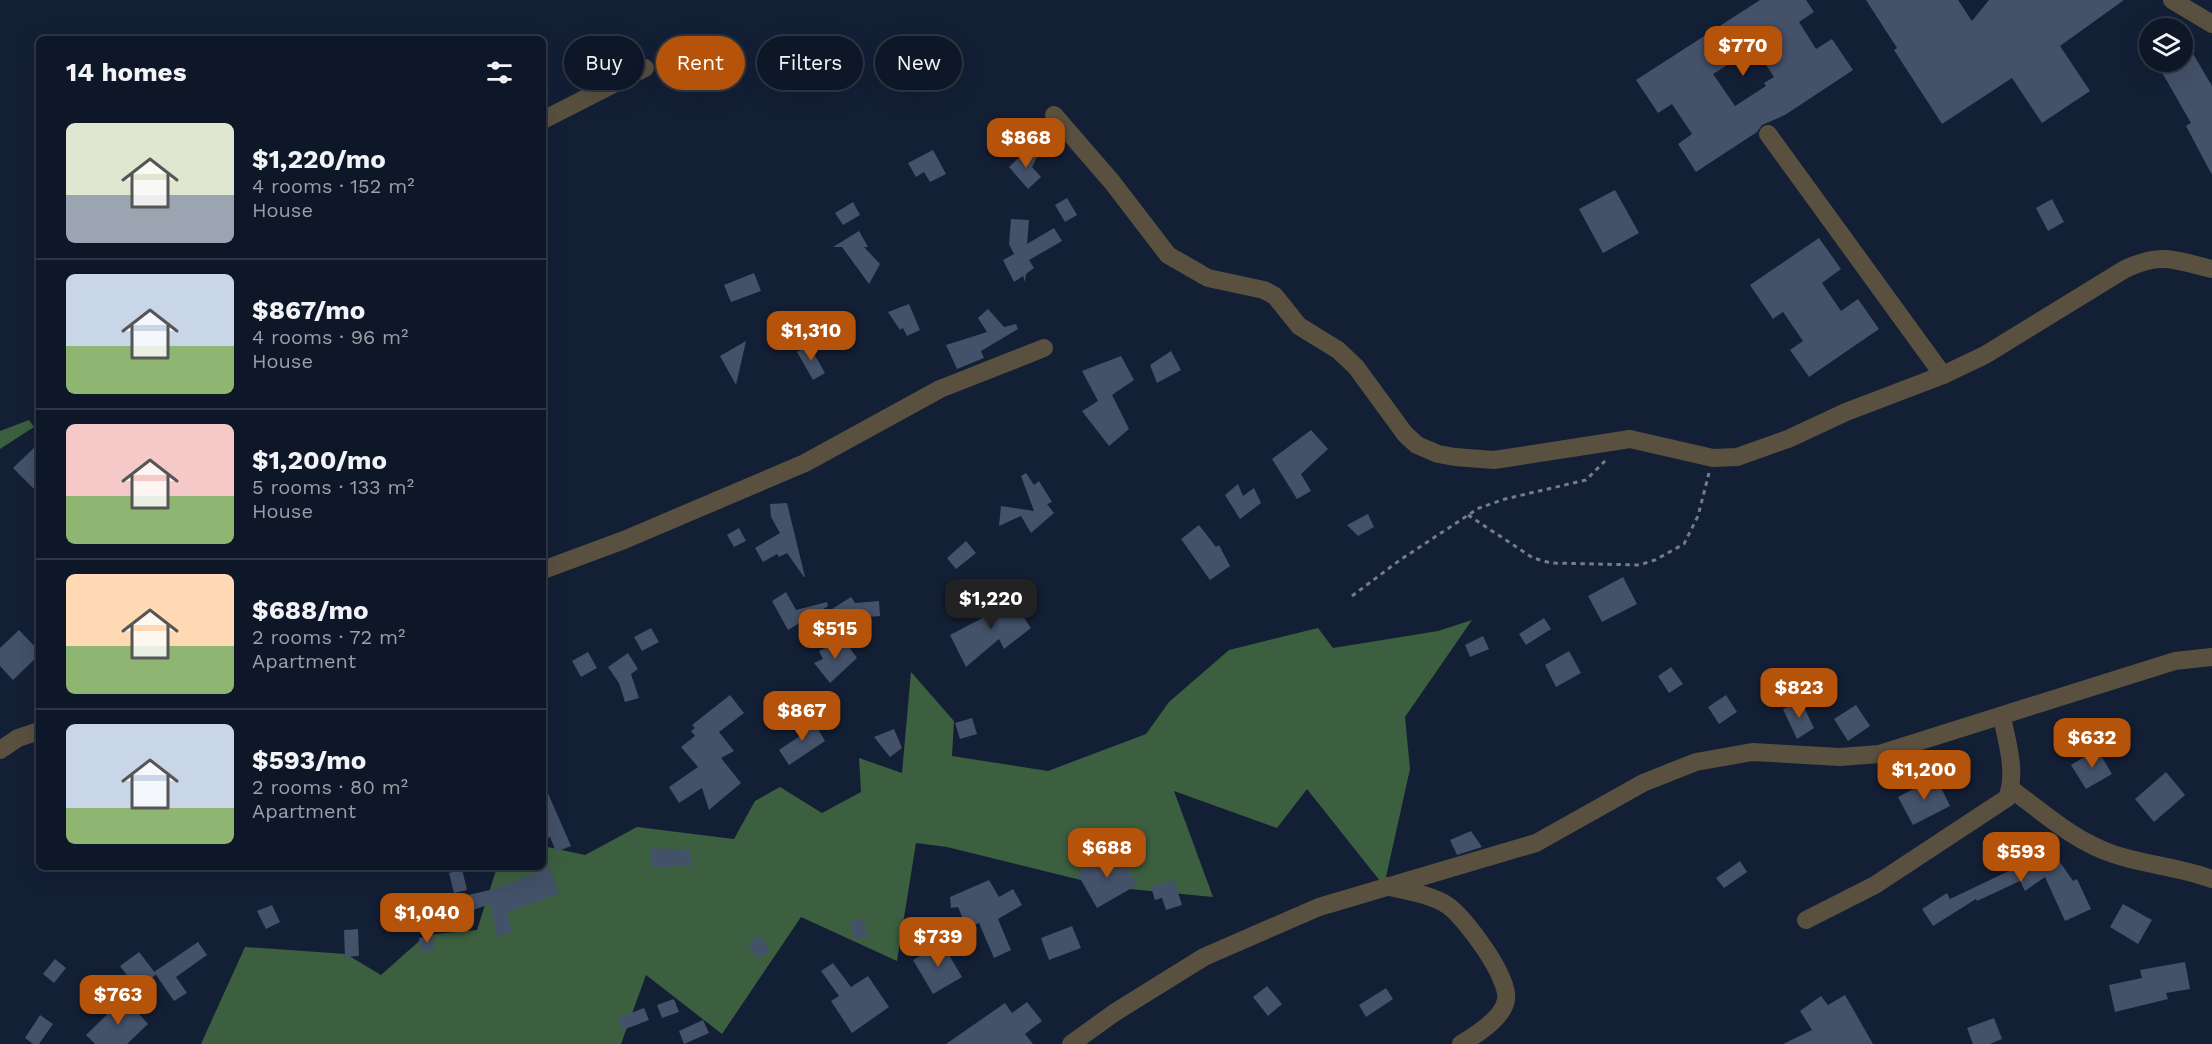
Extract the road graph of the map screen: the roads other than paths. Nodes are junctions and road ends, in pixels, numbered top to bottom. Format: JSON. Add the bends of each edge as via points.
{"nodes":[{"id":1,"x":2172,"y":0,"type":"edge"},
{"id":2,"x":2212,"y":24,"type":"edge"},
{"id":3,"x":645,"y":68,"type":"dead end"},
{"id":4,"x":1054,"y":115,"type":"dead end"},
{"id":5,"x":546,"y":118,"type":"edge"},
{"id":6,"x":1768,"y":134,"type":"dead end"},
{"id":7,"x":2212,"y":269,"type":"edge"},
{"id":8,"x":1044,"y":348,"type":"dead end"},
{"id":9,"x":1942,"y":375,"type":"junction"},
{"id":10,"x":546,"y":569,"type":"edge"},
{"id":11,"x":2212,"y":657,"type":"edge"},
{"id":12,"x":2002,"y":717,"type":"junction"},
{"id":13,"x":36,"y":732,"type":"edge"},
{"id":14,"x":0,"y":750,"type":"edge"},
{"id":15,"x":2011,"y":789,"type":"junction"},
{"id":16,"x":2212,"y":879,"type":"edge"},
{"id":17,"x":1384,"y":886,"type":"junction"},
{"id":18,"x":1806,"y":920,"type":"dead end"},
{"id":19,"x":1071,"y":1044,"type":"edge"},
{"id":20,"x":1461,"y":1044,"type":"edge"}],
"edges":[{"from":1,"to":2,"type":"street"},
{"from":3,"to":5,"type":"street"},
{"from":4,"to":9,"type":"street","via":[[1168,255],[1208,278],[1275,296],[1299,326],[1338,350],[1356,367],[1405,434],[1417,445],[1438,454],[1494,460],[1630,439],[1713,458],[1737,457]]},
{"from":6,"to":9,"type":"street"},
{"from":7,"to":9,"type":"street","via":[[2163,257],[2147,259],[1985,355]]},
{"from":8,"to":10,"type":"street","via":[[940,389],[805,463]]},
{"from":11,"to":12,"type":"street","via":[[2175,661]]},
{"from":12,"to":15,"type":"street"},
{"from":12,"to":17,"type":"street","via":[[1879,754],[1839,758],[1752,752],[1696,762],[1643,783],[1536,843]]},
{"from":13,"to":14,"type":"street"},
{"from":15,"to":16,"type":"street","via":[[2074,836],[2110,853]]},
{"from":15,"to":18,"type":"street","via":[[2007,798],[1987,814],[1875,885]]},
{"from":17,"to":19,"type":"street","via":[[1319,907],[1204,957]]},
{"from":17,"to":20,"type":"street","via":[[1446,904],[1460,915],[1500,973],[1506,1002],[1498,1015]]}]}
